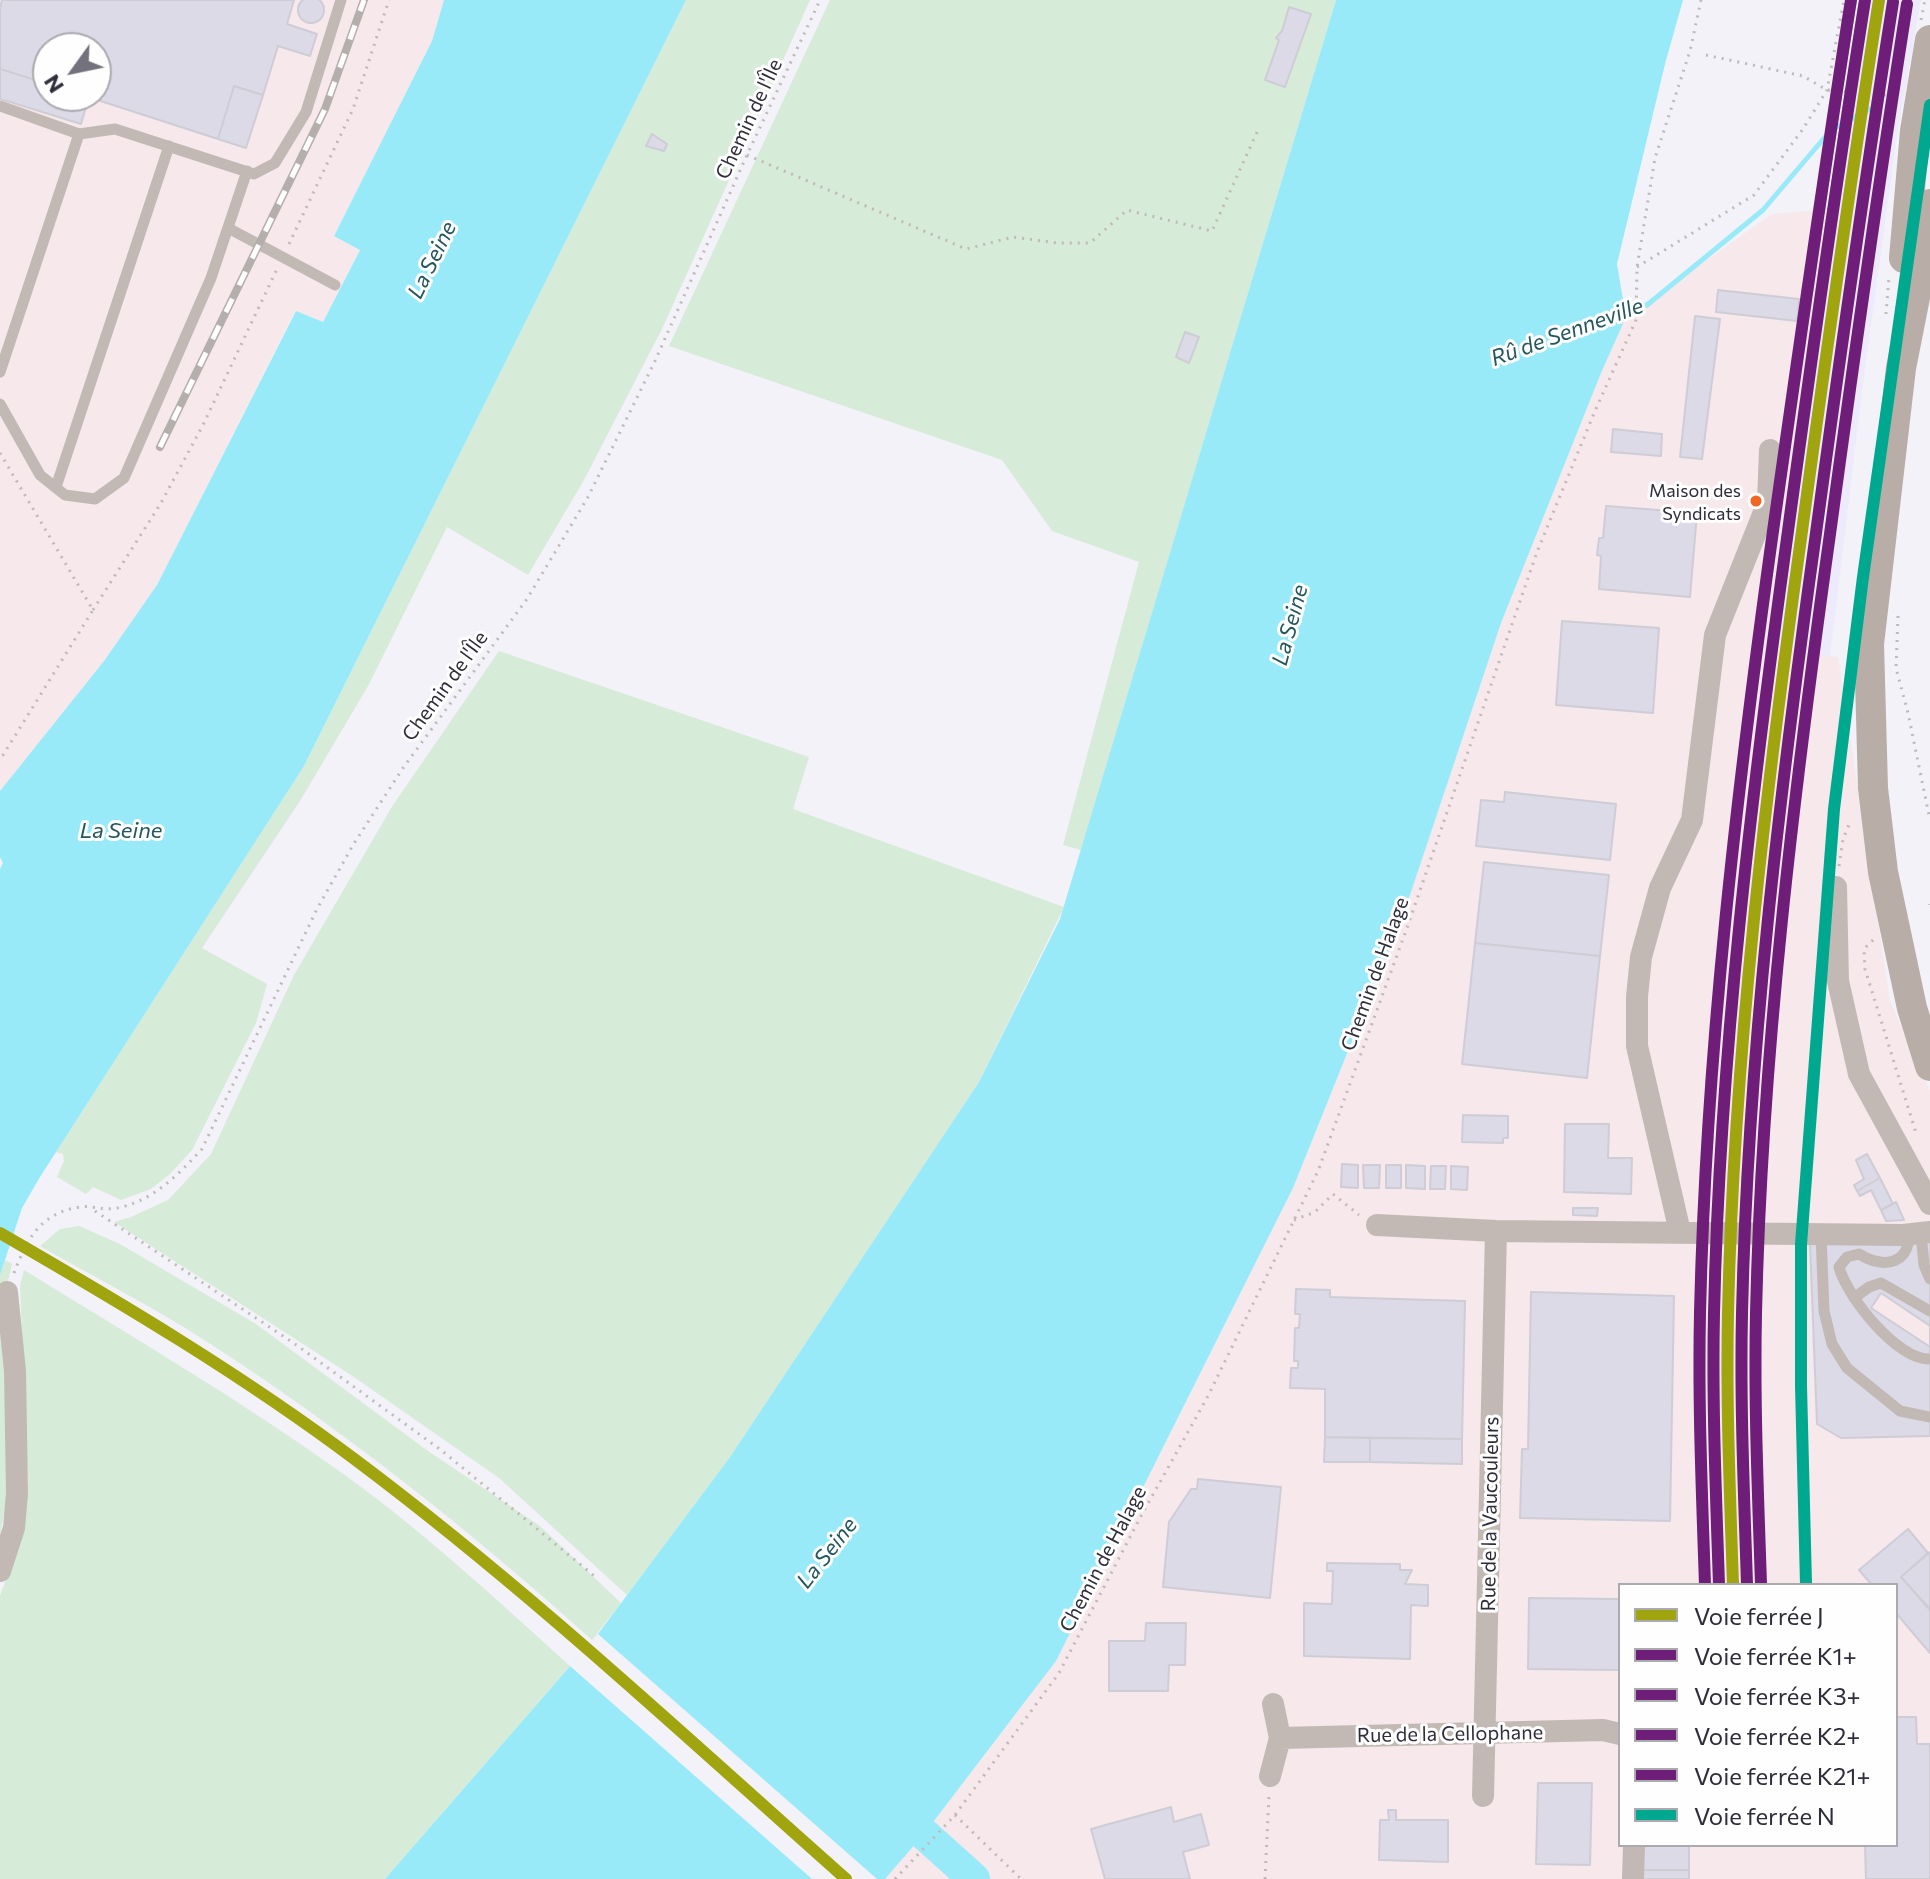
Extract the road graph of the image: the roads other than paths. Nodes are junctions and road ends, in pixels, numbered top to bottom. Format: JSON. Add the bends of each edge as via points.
{"nodes":[{"id":1,"x":341,"y":0,"type":"edge"},
{"id":2,"x":1930,"y":40,"type":"edge"},
{"id":3,"x":0,"y":106,"type":"edge"},
{"id":4,"x":79,"y":134,"type":"junction"},
{"id":5,"x":169,"y":146,"type":"junction"},
{"id":6,"x":247,"y":171,"type":"junction"},
{"id":7,"x":1930,"y":204,"type":"edge"},
{"id":8,"x":228,"y":228,"type":"junction"},
{"id":9,"x":335,"y":285,"type":"dead end"},
{"id":10,"x":1901,"y":368,"type":"junction"},
{"id":11,"x":0,"y":372,"type":"edge"},
{"id":12,"x":0,"y":404,"type":"edge"},
{"id":13,"x":1770,"y":450,"type":"dead end"},
{"id":14,"x":56,"y":487,"type":"junction"},
{"id":15,"x":1882,"y":535,"type":"junction"},
{"id":16,"x":1836,"y":887,"type":"dead end"},
{"id":17,"x":1930,"y":1002,"type":"edge"},
{"id":18,"x":1930,"y":1066,"type":"edge"},
{"id":19,"x":1930,"y":1204,"type":"edge"},
{"id":20,"x":1377,"y":1225,"type":"road end"},
{"id":21,"x":1496,"y":1231,"type":"junction"},
{"id":22,"x":1680,"y":1232,"type":"junction"},
{"id":23,"x":1920,"y":1233,"type":"edge"},
{"id":24,"x":1821,"y":1234,"type":"junction"},
{"id":25,"x":1930,"y":1279,"type":"edge"},
{"id":26,"x":7,"y":1292,"type":"road end"},
{"id":27,"x":1854,"y":1298,"type":"junction"},
{"id":28,"x":1930,"y":1311,"type":"edge"},
{"id":29,"x":1930,"y":1359,"type":"edge"},
{"id":30,"x":1930,"y":1417,"type":"edge"},
{"id":31,"x":0,"y":1571,"type":"edge"},
{"id":32,"x":1273,"y":1704,"type":"dead end"},
{"id":33,"x":1485,"y":1734,"type":"junction"},
{"id":34,"x":1618,"y":1734,"type":"edge"},
{"id":35,"x":1280,"y":1738,"type":"junction"},
{"id":36,"x":1270,"y":1776,"type":"road end"},
{"id":37,"x":1483,"y":1796,"type":"dead end"},
{"id":38,"x":1634,"y":1847,"type":"edge"},
{"id":39,"x":1633,"y":1879,"type":"edge"}],
"edges":[{"from":1,"to":6,"type":"lane","via":[[306,112],[275,163],[254,174]]},
{"from":2,"to":10,"type":"main road","via":[[1910,173]]},
{"from":3,"to":4,"type":"lane"},
{"from":4,"to":5,"type":"lane","via":[[115,129]]},
{"from":4,"to":11,"type":"lane"},
{"from":5,"to":6,"type":"lane"},
{"from":5,"to":14,"type":"lane"},
{"from":6,"to":8,"type":"lane"},
{"from":7,"to":10,"type":"main road"},
{"from":8,"to":9,"type":"lane"},
{"from":8,"to":14,"type":"lane","via":[[124,478],[95,499],[65,495]]},
{"from":10,"to":15,"type":"main road"},
{"from":12,"to":14,"type":"lane","via":[[40,475]]},
{"from":13,"to":22,"type":"street","via":[[1768,502],[1715,635],[1692,820],[1660,888],[1641,957],[1637,1046]]},
{"from":15,"to":17,"type":"main road","via":[[1887,768],[1901,871]]},
{"from":15,"to":18,"type":"main road","via":[[1869,644],[1873,788],[1883,872]]},
{"from":16,"to":19,"type":"street","via":[[1838,981],[1859,1074]]},
{"from":20,"to":21,"type":"street"},
{"from":21,"to":22,"type":"street"},
{"from":21,"to":33,"type":"street","name":"Rue de la Vaucouleurs"},
{"from":22,"to":24,"type":"street"},
{"from":23,"to":24,"type":"street"},
{"from":23,"to":25,"type":"lane"},
{"from":23,"to":27,"type":"lane","via":[[1901,1258],[1887,1263],[1859,1254],[1847,1257],[1839,1267]]},
{"from":24,"to":30,"type":"lane","via":[[1824,1311],[1832,1344],[1847,1368],[1900,1411]]},
{"from":26,"to":31,"type":"street","via":[[15,1371],[17,1493],[14,1528]]},
{"from":27,"to":28,"type":"lane","via":[[1881,1283]]},
{"from":27,"to":29,"type":"lane","via":[[1881,1331],[1919,1360]]},
{"from":32,"to":35,"type":"street"},
{"from":33,"to":34,"type":"street","name":"Rue de la Cellophane"},
{"from":33,"to":35,"type":"street","name":"Rue de la Cellophane"},
{"from":33,"to":37,"type":"street","name":"Rue de la Vaucouleurs"},
{"from":35,"to":36,"type":"street"},
{"from":38,"to":39,"type":"street"}]}
